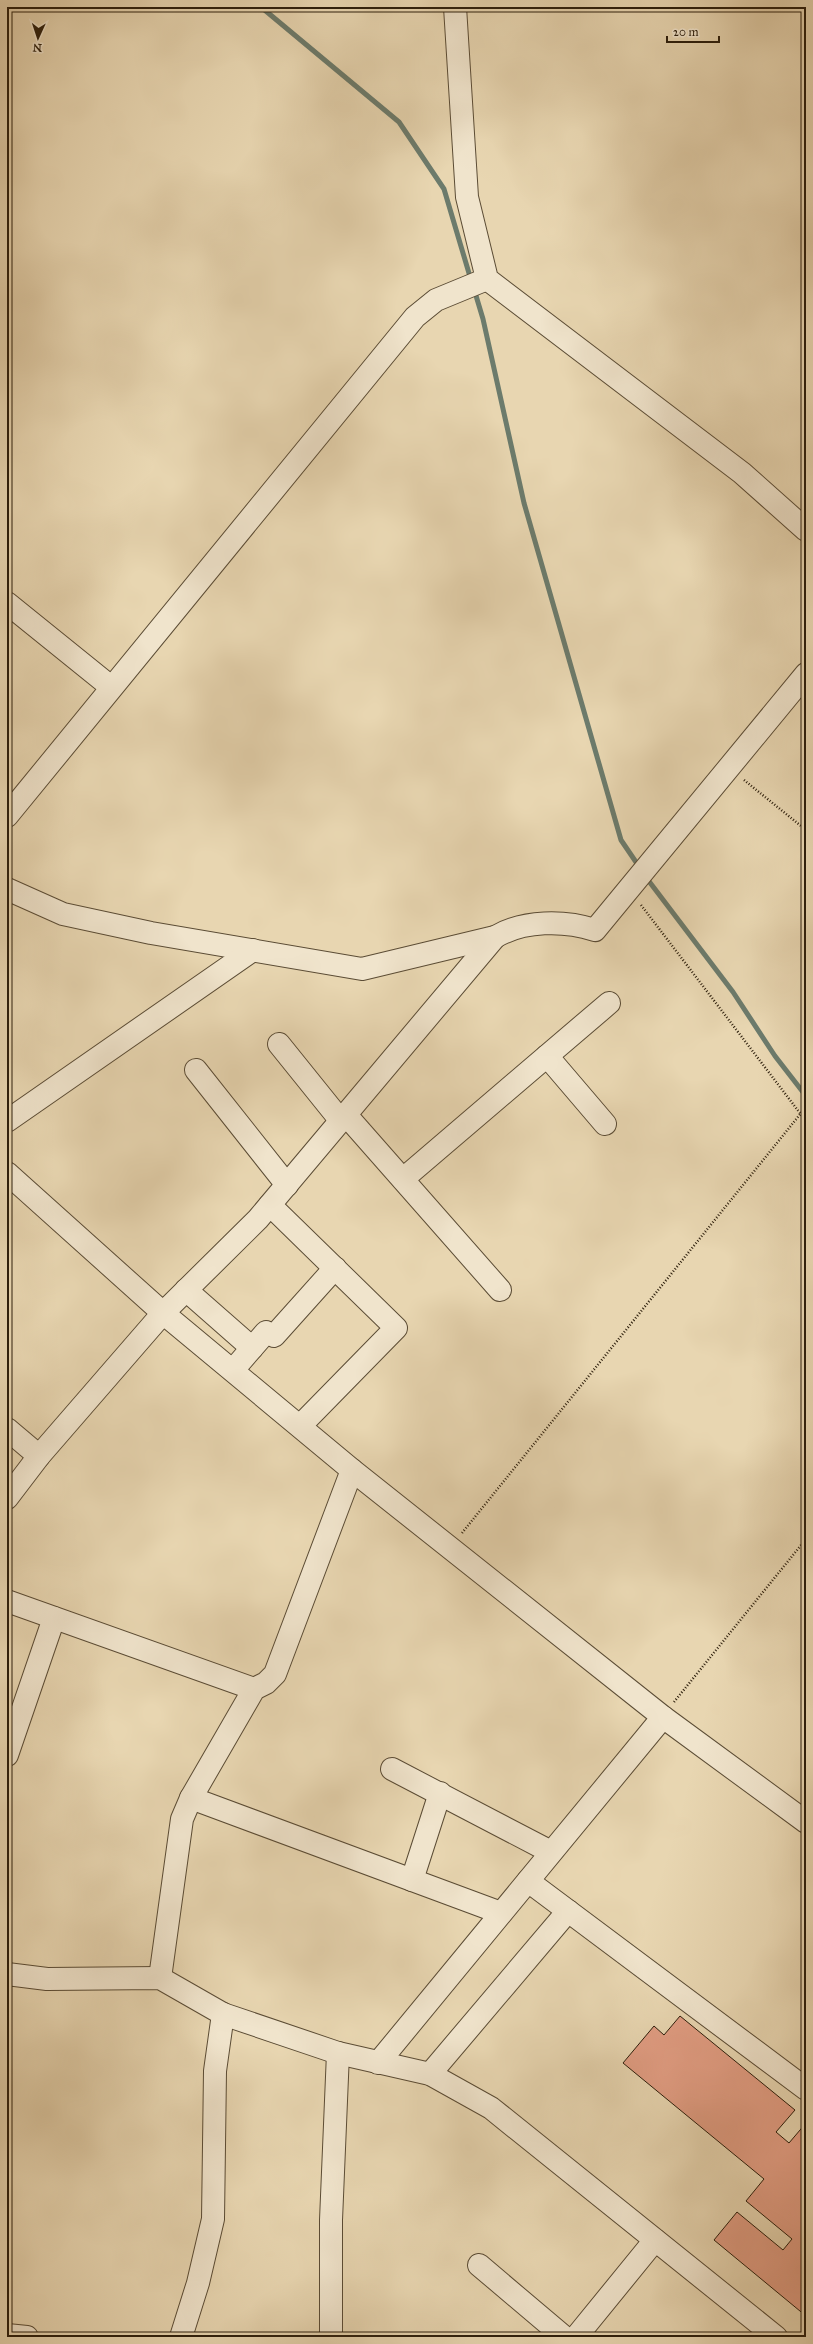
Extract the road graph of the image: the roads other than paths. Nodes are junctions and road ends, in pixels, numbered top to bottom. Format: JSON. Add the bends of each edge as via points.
{"nodes":[{"id":1,"x":455,"y":7,"type":"edge"},
{"id":2,"x":477,"y":283,"type":"junction"},
{"id":3,"x":806,"y":530,"type":"edge"},
{"id":4,"x":7,"y":603,"type":"edge"},
{"id":5,"x":806,"y":674,"type":"edge"},
{"id":6,"x":111,"y":687,"type":"junction"},
{"id":7,"x":7,"y":816,"type":"edge"},
{"id":8,"x":7,"y":890,"type":"edge"},
{"id":9,"x":495,"y":937,"type":"junction"},
{"id":10,"x":253,"y":950,"type":"junction"},
{"id":11,"x":609,"y":1003,"type":"dead end"},
{"id":12,"x":279,"y":1044,"type":"dead end"},
{"id":13,"x":547,"y":1056,"type":"junction"},
{"id":14,"x":196,"y":1070,"type":"dead end"},
{"id":15,"x":344,"y":1118,"type":"junction"},
{"id":16,"x":7,"y":1121,"type":"edge"},
{"id":17,"x":605,"y":1124,"type":"dead end"},
{"id":18,"x":7,"y":1173,"type":"edge"},
{"id":19,"x":403,"y":1179,"type":"junction"},
{"id":20,"x":287,"y":1185,"type":"junction"},
{"id":21,"x":270,"y":1205,"type":"junction"},
{"id":22,"x":335,"y":1268,"type":"junction"},
{"id":23,"x":186,"y":1290,"type":"junction"},
{"id":24,"x":500,"y":1290,"type":"dead end"},
{"id":25,"x":163,"y":1312,"type":"junction"},
{"id":26,"x":252,"y":1348,"type":"junction"},
{"id":27,"x":233,"y":1370,"type":"junction"},
{"id":28,"x":300,"y":1426,"type":"junction"},
{"id":29,"x":7,"y":1429,"type":"edge"},
{"id":30,"x":39,"y":1456,"type":"junction"},
{"id":31,"x":352,"y":1470,"type":"junction"},
{"id":32,"x":7,"y":1498,"type":"edge"},
{"id":33,"x":7,"y":1601,"type":"edge"},
{"id":34,"x":54,"y":1618,"type":"junction"},
{"id":35,"x":254,"y":1689,"type":"junction"},
{"id":36,"x":663,"y":1717,"type":"junction"},
{"id":37,"x":7,"y":1755,"type":"edge"},
{"id":38,"x":392,"y":1768,"type":"dead end"},
{"id":39,"x":440,"y":1794,"type":"junction"},
{"id":40,"x":191,"y":1798,"type":"junction"},
{"id":41,"x":806,"y":1822,"type":"edge"},
{"id":42,"x":551,"y":1852,"type":"junction"},
{"id":43,"x":412,"y":1880,"type":"junction"},
{"id":44,"x":528,"y":1880,"type":"junction"},
{"id":45,"x":568,"y":1911,"type":"junction"},
{"id":46,"x":501,"y":1913,"type":"junction"},
{"id":47,"x":7,"y":1974,"type":"edge"},
{"id":48,"x":160,"y":1978,"type":"junction"},
{"id":49,"x":223,"y":2014,"type":"junction"},
{"id":50,"x":338,"y":2053,"type":"junction"},
{"id":51,"x":378,"y":2063,"type":"junction"},
{"id":52,"x":430,"y":2074,"type":"junction"},
{"id":53,"x":806,"y":2089,"type":"edge"},
{"id":54,"x":655,"y":2240,"type":"junction"},
{"id":55,"x":479,"y":2265,"type":"dead end"},
{"id":56,"x":7,"y":2335,"type":"edge"},
{"id":57,"x":27,"y":2337,"type":"edge"},
{"id":58,"x":181,"y":2337,"type":"edge"},
{"id":59,"x":331,"y":2337,"type":"edge"},
{"id":60,"x":564,"y":2337,"type":"edge"},
{"id":61,"x":576,"y":2337,"type":"edge"},
{"id":62,"x":776,"y":2337,"type":"edge"}],
"edges":[{"from":1,"to":2,"type":"street","via":[[466,197]]},
{"from":2,"to":3,"type":"street","via":[[742,473]]},
{"from":2,"to":6,"type":"street","via":[[436,300],[415,317]]},
{"from":4,"to":6,"type":"street"},
{"from":5,"to":9,"type":"street","via":[[596,930],[579,925],[534,924],[506,930]]},
{"from":6,"to":7,"type":"street"},
{"from":8,"to":10,"type":"street","via":[[63,914],[151,933]]},
{"from":9,"to":10,"type":"street","via":[[362,969]]},
{"from":9,"to":15,"type":"street"},
{"from":10,"to":16,"type":"street"},
{"from":11,"to":13,"type":"street"},
{"from":12,"to":15,"type":"street"},
{"from":13,"to":17,"type":"street"},
{"from":13,"to":19,"type":"street"},
{"from":14,"to":20,"type":"street"},
{"from":15,"to":19,"type":"street"},
{"from":15,"to":20,"type":"street"},
{"from":18,"to":25,"type":"street"},
{"from":19,"to":24,"type":"street"},
{"from":20,"to":21,"type":"street"},
{"from":21,"to":22,"type":"street"},
{"from":21,"to":23,"type":"street"},
{"from":22,"to":26,"type":"street","via":[[274,1336],[266,1332]]},
{"from":22,"to":28,"type":"street","via":[[396,1328]]},
{"from":23,"to":25,"type":"street"},
{"from":23,"to":26,"type":"street"},
{"from":25,"to":27,"type":"street"},
{"from":25,"to":30,"type":"street"},
{"from":26,"to":27,"type":"street"},
{"from":27,"to":28,"type":"street"},
{"from":28,"to":31,"type":"street"},
{"from":29,"to":30,"type":"street"},
{"from":30,"to":32,"type":"street"},
{"from":31,"to":35,"type":"street","via":[[275,1674],[266,1683]]},
{"from":31,"to":36,"type":"street"},
{"from":33,"to":34,"type":"street"},
{"from":34,"to":35,"type":"street"},
{"from":34,"to":37,"type":"street"},
{"from":35,"to":40,"type":"street"},
{"from":36,"to":41,"type":"street"},
{"from":36,"to":42,"type":"street"},
{"from":38,"to":39,"type":"street"},
{"from":39,"to":42,"type":"street"},
{"from":39,"to":43,"type":"street"},
{"from":40,"to":43,"type":"street"},
{"from":40,"to":48,"type":"street","via":[[182,1819],[177,1847]]},
{"from":42,"to":44,"type":"street"},
{"from":43,"to":46,"type":"street"},
{"from":44,"to":45,"type":"street"},
{"from":44,"to":46,"type":"street"},
{"from":45,"to":52,"type":"street"},
{"from":45,"to":53,"type":"street"},
{"from":46,"to":51,"type":"street"},
{"from":47,"to":48,"type":"street","via":[[47,1979]]},
{"from":48,"to":49,"type":"street"},
{"from":49,"to":50,"type":"street"},
{"from":49,"to":58,"type":"street","via":[[215,2071],[213,2219],[198,2283]]},
{"from":50,"to":51,"type":"street"},
{"from":50,"to":59,"type":"street","via":[[331,2220]]},
{"from":51,"to":52,"type":"street"},
{"from":52,"to":54,"type":"street","via":[[491,2108]]},
{"from":54,"to":61,"type":"street"},
{"from":54,"to":62,"type":"street"},
{"from":55,"to":60,"type":"street"},
{"from":56,"to":57,"type":"street"}]}
